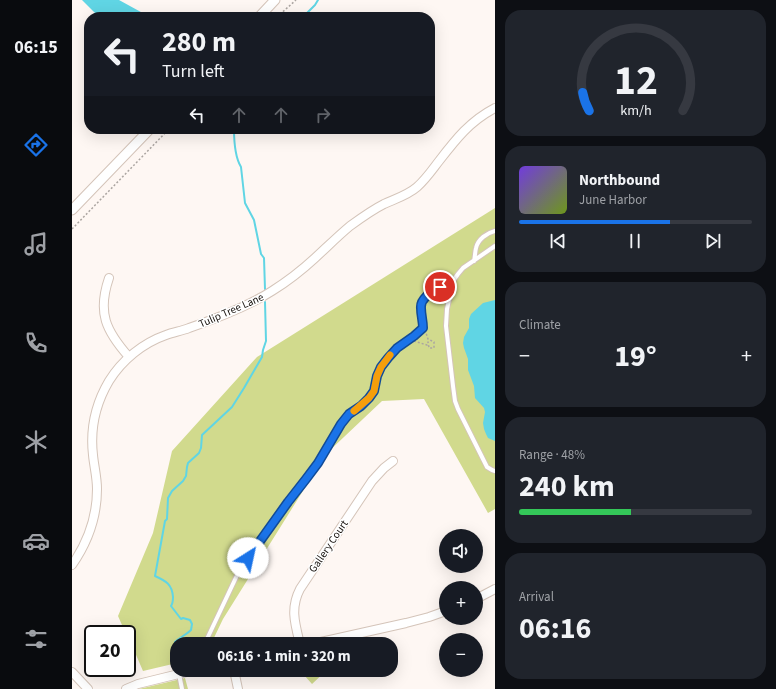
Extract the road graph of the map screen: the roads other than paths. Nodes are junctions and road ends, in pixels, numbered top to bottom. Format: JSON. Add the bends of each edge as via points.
{"nodes":[{"id":1,"x":275,"y":0,"type":"edge"},
{"id":2,"x":264,"y":12,"type":"edge"},
{"id":3,"x":495,"y":108,"type":"edge"},
{"id":4,"x":145,"y":134,"type":"edge"},
{"id":5,"x":72,"y":210,"type":"edge"},
{"id":6,"x":495,"y":231,"type":"edge"},
{"id":7,"x":495,"y":246,"type":"edge"},
{"id":8,"x":474,"y":261,"type":"junction"},
{"id":9,"x":109,"y":278,"type":"dead end"},
{"id":10,"x":453,"y":281,"type":"junction"},
{"id":11,"x":129,"y":357,"type":"junction"},
{"id":12,"x":392,"y":461,"type":"dead end"},
{"id":13,"x":495,"y":470,"type":"edge"},
{"id":14,"x":72,"y":565,"type":"edge"},
{"id":15,"x":495,"y":588,"type":"edge"},
{"id":16,"x":483,"y":594,"type":"edge"},
{"id":17,"x":439,"y":613,"type":"edge"},
{"id":18,"x":207,"y":637,"type":"edge"},
{"id":19,"x":299,"y":637,"type":"edge"},
{"id":20,"x":343,"y":637,"type":"edge"},
{"id":21,"x":72,"y":672,"type":"edge"},
{"id":22,"x":170,"y":675,"type":"edge"},
{"id":23,"x":179,"y":677,"type":"edge"},
{"id":24,"x":235,"y":677,"type":"edge"},
{"id":25,"x":88,"y":689,"type":"edge"},
{"id":26,"x":126,"y":689,"type":"edge"},
{"id":27,"x":182,"y":689,"type":"edge"},
{"id":28,"x":238,"y":689,"type":"edge"}],
"edges":[{"from":1,"to":2,"type":"street"},
{"from":3,"to":11,"type":"street","name":"Tulip Tree Lane","via":[[461,133],[417,187],[365,215],[280,286],[244,306],[152,341]]},
{"from":4,"to":5,"type":"street"},
{"from":6,"to":8,"type":"lane","via":[[487,234],[478,243]]},
{"from":7,"to":8,"type":"lane"},
{"from":8,"to":10,"type":"lane","via":[[463,268]]},
{"from":9,"to":11,"type":"street","via":[[104,298],[105,319],[114,338]]},
{"from":10,"to":13,"type":"lane","via":[[446,326],[455,401],[483,460],[489,469]]},
{"from":10,"to":18,"type":"lane","via":[[444,284],[423,300],[423,328],[388,358],[377,376],[374,391],[341,424],[318,463],[240,569]]},
{"from":11,"to":14,"type":"street","name":"Tulip Tree Lane","via":[[110,378],[94,416],[92,442],[97,488],[94,517],[84,545]]},
{"from":12,"to":19,"type":"street","name":"Gallery Court","via":[[372,481],[300,589],[294,603]]},
{"from":15,"to":16,"type":"street"},
{"from":17,"to":20,"type":"street"},
{"from":21,"to":25,"type":"street"},
{"from":22,"to":26,"type":"street"},
{"from":23,"to":27,"type":"lane"},
{"from":24,"to":28,"type":"street"}]}
